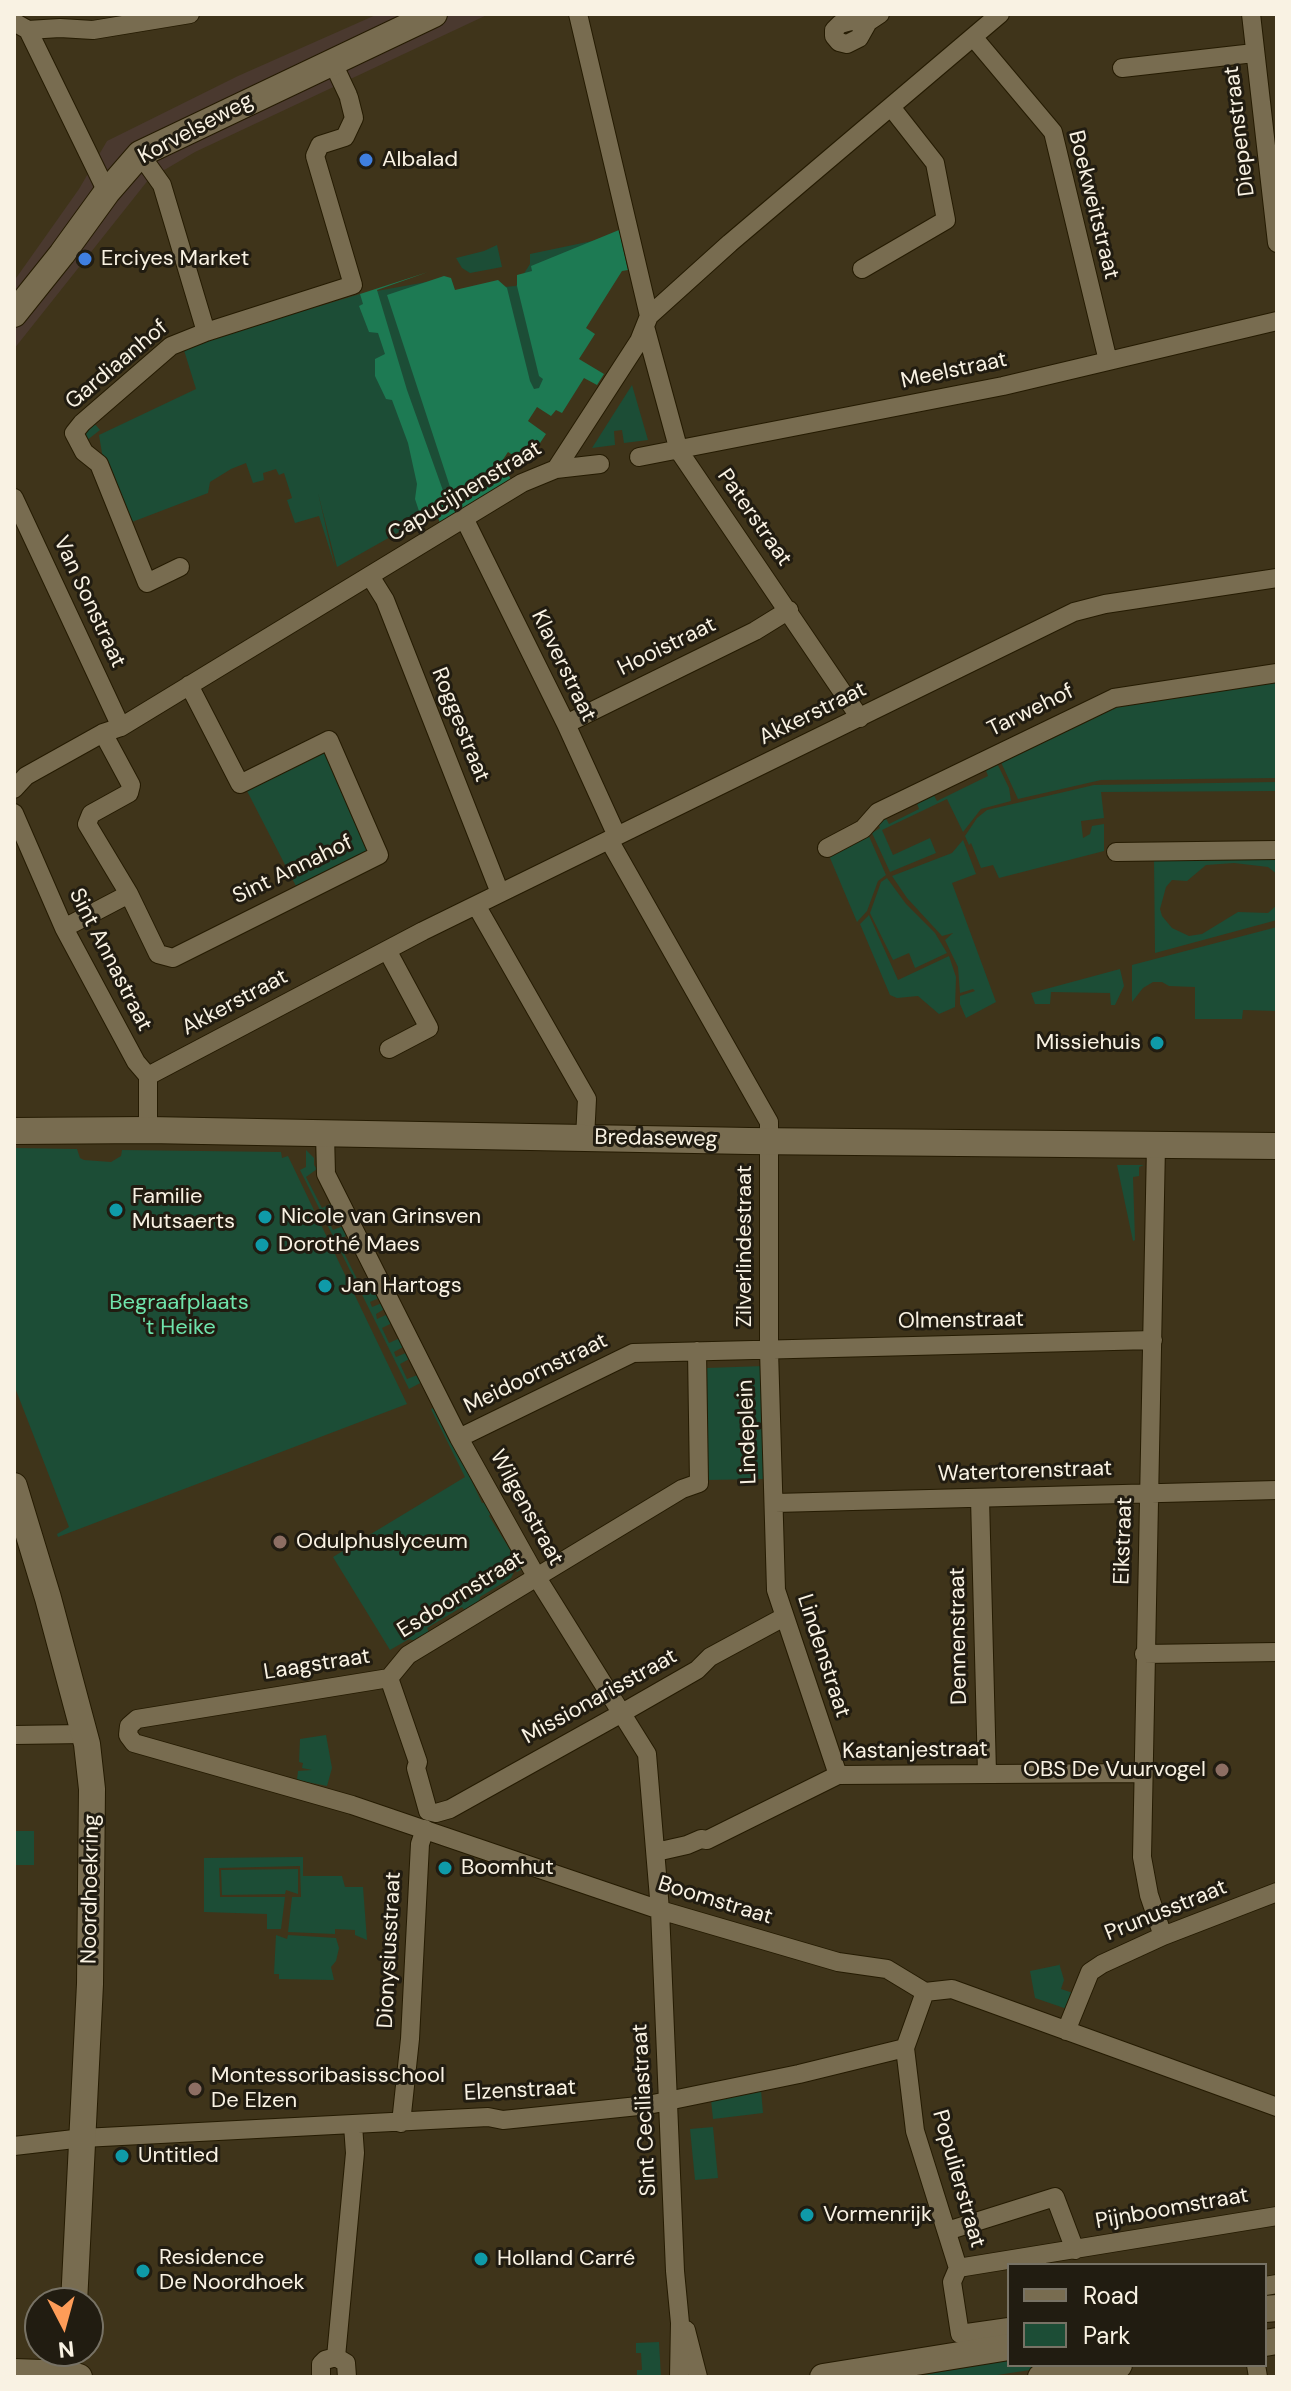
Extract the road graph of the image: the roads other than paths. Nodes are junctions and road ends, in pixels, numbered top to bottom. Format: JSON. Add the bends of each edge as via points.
{"nodes":[{"id":1,"x":18,"y":14,"type":"edge"},
{"id":2,"x":190,"y":14,"type":"edge"},
{"id":3,"x":434,"y":14,"type":"edge"},
{"id":4,"x":578,"y":14,"type":"edge"},
{"id":5,"x":1000,"y":14,"type":"edge"},
{"id":6,"x":1255,"y":16,"type":"edge"},
{"id":7,"x":21,"y":26,"type":"edge"},
{"id":8,"x":974,"y":38,"type":"junction"},
{"id":9,"x":1254,"y":53,"type":"junction"},
{"id":10,"x":332,"y":61,"type":"junction"},
{"id":11,"x":1122,"y":68,"type":"dead end"},
{"id":12,"x":891,"y":107,"type":"junction"},
{"id":13,"x":1271,"y":138,"type":"edge"},
{"id":14,"x":140,"y":154,"type":"junction"},
{"id":15,"x":107,"y":192,"type":"junction"},
{"id":16,"x":1277,"y":243,"type":"edge"},
{"id":17,"x":862,"y":269,"type":"dead end"},
{"id":18,"x":14,"y":314,"type":"edge"},
{"id":19,"x":1277,"y":321,"type":"edge"},
{"id":20,"x":647,"y":323,"type":"junction"},
{"id":21,"x":206,"y":332,"type":"junction"},
{"id":22,"x":1108,"y":361,"type":"junction"},
{"id":23,"x":679,"y":451,"type":"junction"},
{"id":24,"x":639,"y":457,"type":"dead end"},
{"id":25,"x":600,"y":464,"type":"dead end"},
{"id":26,"x":556,"y":469,"type":"junction"},
{"id":27,"x":14,"y":498,"type":"edge"},
{"id":28,"x":464,"y":518,"type":"junction"},
{"id":29,"x":180,"y":567,"type":"dead end"},
{"id":30,"x":370,"y":576,"type":"junction"},
{"id":31,"x":1277,"y":578,"type":"edge"},
{"id":32,"x":789,"y":610,"type":"junction"},
{"id":33,"x":1277,"y":673,"type":"edge"},
{"id":34,"x":189,"y":685,"type":"junction"},
{"id":35,"x":860,"y":718,"type":"junction"},
{"id":36,"x":566,"y":724,"type":"junction"},
{"id":37,"x":112,"y":730,"type":"junction"},
{"id":38,"x":14,"y":789,"type":"edge"},
{"id":39,"x":14,"y":813,"type":"edge"},
{"id":40,"x":613,"y":838,"type":"junction"},
{"id":41,"x":827,"y":848,"type":"dead end"},
{"id":42,"x":1277,"y":850,"type":"edge"},
{"id":43,"x":1116,"y":852,"type":"dead end"},
{"id":44,"x":500,"y":893,"type":"junction"},
{"id":45,"x":129,"y":894,"type":"junction"},
{"id":46,"x":476,"y":905,"type":"junction"},
{"id":47,"x":64,"y":928,"type":"junction"},
{"id":48,"x":387,"y":950,"type":"junction"},
{"id":49,"x":389,"y":1049,"type":"dead end"},
{"id":50,"x":148,"y":1076,"type":"junction"},
{"id":51,"x":148,"y":1130,"type":"junction"},
{"id":52,"x":21,"y":1133,"type":"edge"},
{"id":53,"x":325,"y":1134,"type":"junction"},
{"id":54,"x":585,"y":1138,"type":"junction"},
{"id":55,"x":769,"y":1141,"type":"junction"},
{"id":56,"x":1156,"y":1145,"type":"junction"},
{"id":57,"x":1277,"y":1146,"type":"edge"},
{"id":58,"x":1153,"y":1340,"type":"junction"},
{"id":59,"x":769,"y":1350,"type":"junction"},
{"id":60,"x":697,"y":1351,"type":"junction"},
{"id":61,"x":635,"y":1353,"type":"joint"},
{"id":62,"x":459,"y":1438,"type":"junction"},
{"id":63,"x":14,"y":1486,"type":"edge"},
{"id":64,"x":1277,"y":1490,"type":"edge"},
{"id":65,"x":1150,"y":1492,"type":"junction"},
{"id":66,"x":980,"y":1498,"type":"junction"},
{"id":67,"x":775,"y":1503,"type":"junction"},
{"id":68,"x":536,"y":1576,"type":"junction"},
{"id":69,"x":784,"y":1617,"type":"junction"},
{"id":70,"x":1277,"y":1652,"type":"edge"},
{"id":71,"x":1144,"y":1654,"type":"junction"},
{"id":72,"x":389,"y":1678,"type":"junction"},
{"id":73,"x":622,"y":1713,"type":"junction"},
{"id":74,"x":84,"y":1734,"type":"junction"},
{"id":75,"x":14,"y":1735,"type":"edge"},
{"id":76,"x":134,"y":1743,"type":"joint"},
{"id":77,"x":987,"y":1773,"type":"junction"},
{"id":78,"x":1143,"y":1773,"type":"junction"},
{"id":79,"x":838,"y":1775,"type":"junction"},
{"id":80,"x":430,"y":1821,"type":"junction"},
{"id":81,"x":656,"y":1852,"type":"junction"},
{"id":82,"x":1277,"y":1892,"type":"edge"},
{"id":83,"x":660,"y":1910,"type":"junction"},
{"id":84,"x":1163,"y":1936,"type":"junction"},
{"id":85,"x":925,"y":1992,"type":"junction"},
{"id":86,"x":1066,"y":2031,"type":"junction"},
{"id":87,"x":905,"y":2048,"type":"junction"},
{"id":88,"x":668,"y":2100,"type":"junction"},
{"id":89,"x":1277,"y":2107,"type":"edge"},
{"id":90,"x":401,"y":2123,"type":"junction"},
{"id":91,"x":353,"y":2125,"type":"junction"},
{"id":92,"x":84,"y":2138,"type":"junction"},
{"id":93,"x":14,"y":2146,"type":"edge"},
{"id":94,"x":1277,"y":2216,"type":"edge"},
{"id":95,"x":947,"y":2231,"type":"junction"},
{"id":96,"x":1075,"y":2250,"type":"junction"},
{"id":97,"x":958,"y":2268,"type":"junction"},
{"id":98,"x":75,"y":2287,"type":"edge"},
{"id":99,"x":679,"y":2308,"type":"junction"},
{"id":100,"x":1007,"y":2327,"type":"edge"},
{"id":101,"x":1007,"y":2347,"type":"edge"},
{"id":102,"x":336,"y":2357,"type":"junction"},
{"id":103,"x":1106,"y":2367,"type":"edge"},
{"id":104,"x":73,"y":2370,"type":"edge"},
{"id":105,"x":14,"y":2372,"type":"edge"},
{"id":106,"x":321,"y":2377,"type":"edge"},
{"id":107,"x":347,"y":2377,"type":"edge"},
{"id":108,"x":679,"y":2377,"type":"edge"},
{"id":109,"x":698,"y":2377,"type":"edge"},
{"id":110,"x":823,"y":2377,"type":"edge"},
{"id":111,"x":1041,"y":2377,"type":"edge"}],
"edges":[{"from":1,"to":7,"type":"street"},
{"from":2,"to":7,"type":"street","via":[[93,30]]},
{"from":3,"to":10,"type":"street","name":"Korvelseweg"},
{"from":4,"to":20,"type":"street","name":"Paterstraat"},
{"from":5,"to":8,"type":"street","name":"Capucijnenstraat"},
{"from":6,"to":9,"type":"street","name":"Diepenstraat"},
{"from":7,"to":15,"type":"street"},
{"from":8,"to":12,"type":"street","name":"Capucijnenstraat"},
{"from":8,"to":22,"type":"street","name":"Boekweitstraat","via":[[1053,132]]},
{"from":9,"to":11,"type":"street"},
{"from":9,"to":13,"type":"street","name":"Diepenstraat"},
{"from":10,"to":14,"type":"street","name":"Korvelseweg"},
{"from":10,"to":21,"type":"street","via":[[354,118],[345,137],[320,145],[315,156],[353,285]]},
{"from":12,"to":17,"type":"street","via":[[935,163],[946,220]]},
{"from":12,"to":20,"type":"street","name":"Capucijnenstraat","via":[[730,243]]},
{"from":13,"to":16,"type":"street","name":"Diepenstraat"},
{"from":14,"to":15,"type":"street","name":"Korvelseweg"},
{"from":14,"to":21,"type":"street","name":"Gardiaanhof","via":[[167,197]]},
{"from":15,"to":18,"type":"street","name":"Korvelseweg"},
{"from":19,"to":22,"type":"street","name":"Meelstraat"},
{"from":20,"to":23,"type":"street","name":"Paterstraat"},
{"from":20,"to":26,"type":"street","name":"Capucijnenstraat"},
{"from":21,"to":29,"type":"street","name":"Gardiaanhof","via":[[171,346],[74,433],[84,452],[99,464],[147,583]]},
{"from":22,"to":23,"type":"street","name":"Meelstraat"},
{"from":23,"to":24,"type":"street","name":"Meelstraat"},
{"from":23,"to":32,"type":"street","name":"Paterstraat"},
{"from":25,"to":26,"type":"street"},
{"from":26,"to":28,"type":"street","name":"Capucijnenstraat"},
{"from":27,"to":37,"type":"street","name":"Van Sonstraat"},
{"from":28,"to":30,"type":"street","name":"Capucijnenstraat"},
{"from":28,"to":36,"type":"street","name":"Klaverstraat"},
{"from":30,"to":34,"type":"street","name":"Capucijnenstraat"},
{"from":30,"to":44,"type":"street","name":"Roggestraat","via":[[385,600]]},
{"from":31,"to":35,"type":"street","name":"Akkerstraat","via":[[1074,612]]},
{"from":32,"to":35,"type":"street","name":"Paterstraat"},
{"from":32,"to":36,"type":"street","name":"Hooistraat"},
{"from":33,"to":41,"type":"street","name":"Tarwehof","via":[[1114,698],[878,812],[863,829]]},
{"from":34,"to":37,"type":"street","name":"Capucijnenstraat"},
{"from":34,"to":45,"type":"street","name":"Sint Annahof","via":[[240,784],[329,740],[379,855],[173,958],[158,954]]},
{"from":35,"to":40,"type":"street","name":"Akkerstraat"},
{"from":36,"to":40,"type":"street","name":"Klaverstraat"},
{"from":37,"to":38,"type":"street","name":"Capucijnenstraat","via":[[26,776]]},
{"from":37,"to":45,"type":"street","name":"Sint Annahof","via":[[131,785],[129,793],[91,814],[87,824]]},
{"from":39,"to":47,"type":"street","name":"Sint Annastraat"},
{"from":40,"to":44,"type":"street","name":"Akkerstraat"},
{"from":40,"to":55,"type":"street","name":"Klaverstraat","via":[[769,1122]]},
{"from":42,"to":43,"type":"street"},
{"from":44,"to":46,"type":"street","name":"Akkerstraat"},
{"from":45,"to":47,"type":"street"},
{"from":46,"to":48,"type":"street","name":"Akkerstraat"},
{"from":46,"to":54,"type":"street","via":[[587,1099]]},
{"from":47,"to":50,"type":"street","name":"Sint Annastraat"},
{"from":48,"to":49,"type":"street","via":[[429,1028]]},
{"from":48,"to":50,"type":"street","name":"Akkerstraat"},
{"from":50,"to":51,"type":"street"},
{"from":51,"to":52,"type":"street","name":"Bredaseweg"},
{"from":51,"to":53,"type":"street","name":"Bredaseweg"},
{"from":53,"to":54,"type":"street","name":"Bredaseweg"},
{"from":53,"to":62,"type":"street","name":"Wilgenstraat","via":[[326,1174]]},
{"from":54,"to":55,"type":"street","name":"Bredaseweg"},
{"from":55,"to":56,"type":"street","name":"Bredaseweg"},
{"from":55,"to":59,"type":"street","name":"Zilverlindestraat"},
{"from":56,"to":57,"type":"street","name":"Bredaseweg"},
{"from":56,"to":58,"type":"street","name":"Eikstraat"},
{"from":58,"to":59,"type":"street","name":"Olmenstraat"},
{"from":58,"to":65,"type":"street","name":"Eikstraat"},
{"from":59,"to":60,"type":"street","name":"Lindeplein"},
{"from":59,"to":67,"type":"street","name":"Lindeplein"},
{"from":60,"to":61,"type":"street","name":"Lindeplein"},
{"from":60,"to":68,"type":"street","name":"Esdoornstraat","via":[[699,1483]]},
{"from":61,"to":62,"type":"street","name":"Meidoornstraat"},
{"from":62,"to":68,"type":"street","name":"Wilgenstraat"},
{"from":63,"to":74,"type":"street","name":"Noordhoekring"},
{"from":64,"to":65,"type":"street","name":"Watertorenstraat"},
{"from":65,"to":66,"type":"street","name":"Watertorenstraat"},
{"from":65,"to":71,"type":"street","name":"Eikstraat"},
{"from":66,"to":67,"type":"street","name":"Watertorenstraat"},
{"from":66,"to":77,"type":"street","name":"Dennenstraat"},
{"from":67,"to":69,"type":"street","name":"Lindenstraat","via":[[776,1590]]},
{"from":68,"to":72,"type":"street","name":"Esdoornstraat","via":[[408,1655]]},
{"from":68,"to":73,"type":"street","name":"Wilgenstraat"},
{"from":69,"to":73,"type":"street","name":"Missionarisstraat"},
{"from":69,"to":79,"type":"street","name":"Lindenstraat"},
{"from":70,"to":71,"type":"street"},
{"from":71,"to":78,"type":"street","name":"Eikstraat"},
{"from":72,"to":76,"type":"street","name":"Laagstraat","via":[[137,1719],[128,1729]]},
{"from":72,"to":80,"type":"street","name":"Laagstraat","via":[[418,1762]]},
{"from":73,"to":80,"type":"street","name":"Missionarisstraat"},
{"from":73,"to":81,"type":"street","name":"Wilgenstraat","via":[[647,1754]]},
{"from":74,"to":75,"type":"street"},
{"from":74,"to":92,"type":"street","name":"Noordhoekring","via":[[92,1789]]},
{"from":76,"to":80,"type":"street","name":"Boomstraat"},
{"from":77,"to":78,"type":"street","name":"Kastanjestraat"},
{"from":77,"to":79,"type":"street","name":"Kastanjestraat"},
{"from":78,"to":84,"type":"street","name":"Eikstraat","via":[[1144,1875]]},
{"from":79,"to":81,"type":"street","name":"Kastanjestraat","via":[[707,1840]]},
{"from":80,"to":83,"type":"street","name":"Boomstraat"},
{"from":80,"to":90,"type":"street","name":"Dionysiusstraat","via":[[420,1844]]},
{"from":81,"to":83,"type":"street","name":"Wilgenstraat"},
{"from":82,"to":84,"type":"street","name":"Prunusstraat"},
{"from":83,"to":85,"type":"street","name":"Boomstraat","via":[[838,1962],[887,1969]]},
{"from":83,"to":88,"type":"street","name":"Sint Ceciliastraat"},
{"from":84,"to":86,"type":"street","name":"Prunusstraat","via":[[1090,1972]]},
{"from":85,"to":86,"type":"street","name":"Boomstraat","via":[[952,1989]]},
{"from":85,"to":87,"type":"street","name":"Populierstraat"},
{"from":86,"to":89,"type":"street","name":"Boomstraat"},
{"from":87,"to":88,"type":"street","name":"Elzenstraat"},
{"from":87,"to":95,"type":"street","name":"Populierstraat","via":[[915,2131]]},
{"from":88,"to":90,"type":"street","name":"Elzenstraat","via":[[503,2120]]},
{"from":88,"to":99,"type":"street","name":"Sint Ceciliastraat"},
{"from":90,"to":91,"type":"street","name":"Elzenstraat"},
{"from":91,"to":92,"type":"street","name":"Elzenstraat"},
{"from":91,"to":102,"type":"street","via":[[355,2153]]},
{"from":92,"to":93,"type":"street","name":"Elzenstraat"},
{"from":92,"to":98,"type":"street","name":"Noordhoekring"},
{"from":94,"to":96,"type":"street","name":"Pijnboomstraat"},
{"from":95,"to":96,"type":"street","name":"Pijnboomstraat","via":[[1055,2197]]},
{"from":95,"to":97,"type":"street","name":"Populierstraat"},
{"from":96,"to":97,"type":"street","name":"Pijnboomstraat"},
{"from":97,"to":100,"type":"street","name":"Populierstraat","via":[[952,2282],[960,2334]]},
{"from":99,"to":108,"type":"street","name":"Sint Ceciliastraat"},
{"from":99,"to":109,"type":"street","name":"Sint Ceciliastraat"},
{"from":101,"to":110,"type":"street"},
{"from":102,"to":106,"type":"street","via":[[321,2364]]},
{"from":102,"to":107,"type":"street","via":[[346,2363]]},
{"from":103,"to":111,"type":"street"},
{"from":104,"to":105,"type":"street"}]}
